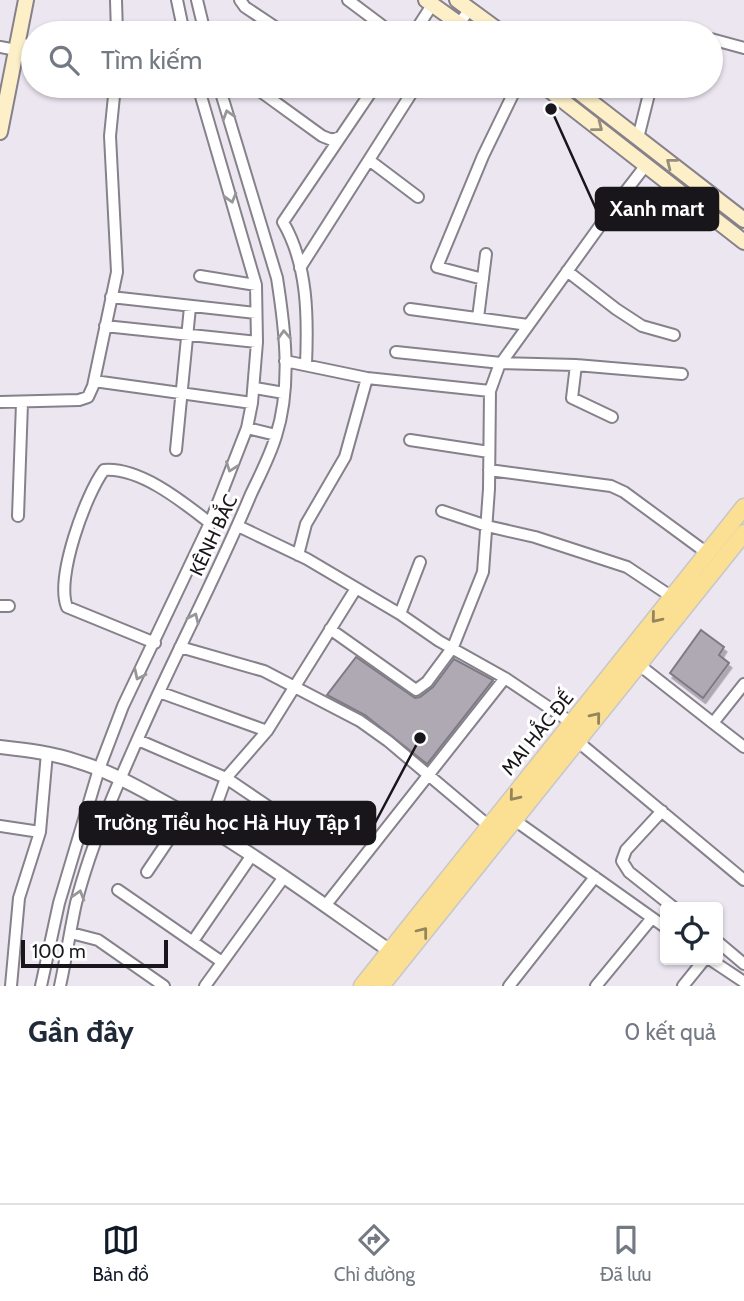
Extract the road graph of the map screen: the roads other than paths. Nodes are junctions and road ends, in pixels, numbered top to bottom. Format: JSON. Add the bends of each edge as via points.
{"nodes":[{"id":1,"x":26,"y":0,"type":"edge"},
{"id":2,"x":116,"y":0,"type":"edge"},
{"id":3,"x":177,"y":0,"type":"edge"},
{"id":4,"x":197,"y":0,"type":"edge"},
{"id":5,"x":240,"y":0,"type":"edge"},
{"id":6,"x":348,"y":0,"type":"edge"},
{"id":7,"x":457,"y":0,"type":"edge"},
{"id":8,"x":429,"y":2,"type":"edge"},
{"id":9,"x":470,"y":9,"type":"junction"},
{"id":10,"x":22,"y":21,"type":"edge"},
{"id":11,"x":117,"y":21,"type":"edge"},
{"id":12,"x":181,"y":21,"type":"edge"},
{"id":13,"x":202,"y":21,"type":"edge"},
{"id":14,"x":266,"y":21,"type":"edge"},
{"id":15,"x":376,"y":21,"type":"edge"},
{"id":16,"x":420,"y":21,"type":"edge"},
{"id":17,"x":448,"y":21,"type":"edge"},
{"id":18,"x":461,"y":21,"type":"edge"},
{"id":19,"x":486,"y":21,"type":"edge"},
{"id":20,"x":21,"y":26,"type":"edge"},
{"id":21,"x":723,"y":42,"type":"edge"},
{"id":22,"x":21,"y":46,"type":"edge"},
{"id":23,"x":0,"y":47,"type":"edge"},
{"id":24,"x":17,"y":47,"type":"junction"},
{"id":25,"x":744,"y":48,"type":"edge"},
{"id":26,"x":114,"y":98,"type":"edge"},
{"id":27,"x":201,"y":98,"type":"edge"},
{"id":28,"x":223,"y":98,"type":"edge"},
{"id":29,"x":270,"y":98,"type":"edge"},
{"id":30,"x":362,"y":98,"type":"edge"},
{"id":31,"x":408,"y":98,"type":"edge"},
{"id":32,"x":511,"y":98,"type":"edge"},
{"id":33,"x":587,"y":98,"type":"edge"},
{"id":34,"x":648,"y":98,"type":"edge"},
{"id":35,"x":562,"y":99,"type":"edge"},
{"id":36,"x":0,"y":132,"type":"edge"},
{"id":37,"x":340,"y":137,"type":"junction"},
{"id":38,"x":638,"y":138,"type":"junction"},
{"id":39,"x":369,"y":160,"type":"junction"},
{"id":40,"x":646,"y":165,"type":"junction"},
{"id":41,"x":692,"y":180,"type":"junction"},
{"id":42,"x":683,"y":194,"type":"junction"},
{"id":43,"x":418,"y":197,"type":"dead end"},
{"id":44,"x":744,"y":220,"type":"edge"},
{"id":45,"x":744,"y":242,"type":"edge"},
{"id":46,"x":486,"y":254,"type":"dead end"},
{"id":47,"x":300,"y":268,"type":"junction"},
{"id":48,"x":567,"y":271,"type":"junction"},
{"id":49,"x":200,"y":276,"type":"dead end"},
{"id":50,"x":483,"y":279,"type":"junction"},
{"id":51,"x":256,"y":285,"type":"junction"},
{"id":52,"x":111,"y":297,"type":"junction"},
{"id":53,"x":190,"y":307,"type":"junction"},
{"id":54,"x":410,"y":309,"type":"dead end"},
{"id":55,"x":256,"y":313,"type":"junction"},
{"id":56,"x":478,"y":318,"type":"junction"},
{"id":57,"x":528,"y":325,"type":"junction"},
{"id":58,"x":105,"y":326,"type":"junction"},
{"id":59,"x":188,"y":335,"type":"junction"},
{"id":60,"x":674,"y":335,"type":"dead end"},
{"id":61,"x":257,"y":342,"type":"junction"},
{"id":62,"x":396,"y":352,"type":"dead end"},
{"id":63,"x":285,"y":361,"type":"junction"},
{"id":64,"x":501,"y":363,"type":"junction"},
{"id":65,"x":306,"y":365,"type":"junction"},
{"id":66,"x":576,"y":365,"type":"junction"},
{"id":67,"x":682,"y":374,"type":"dead end"},
{"id":68,"x":367,"y":379,"type":"junction"},
{"id":69,"x":94,"y":381,"type":"junction"},
{"id":70,"x":255,"y":388,"type":"junction"},
{"id":71,"x":490,"y":391,"type":"junction"},
{"id":72,"x":284,"y":393,"type":"junction"},
{"id":73,"x":183,"y":394,"type":"junction"},
{"id":74,"x":0,"y":402,"type":"edge"},
{"id":75,"x":22,"y":403,"type":"junction"},
{"id":76,"x":252,"y":403,"type":"junction"},
{"id":77,"x":612,"y":417,"type":"dead end"},
{"id":78,"x":247,"y":428,"type":"junction"},
{"id":79,"x":276,"y":435,"type":"junction"},
{"id":80,"x":410,"y":440,"type":"dead end"},
{"id":81,"x":176,"y":450,"type":"dead end"},
{"id":82,"x":489,"y":452,"type":"junction"},
{"id":83,"x":489,"y":470,"type":"junction"},
{"id":84,"x":744,"y":507,"type":"edge"},
{"id":85,"x":442,"y":511,"type":"dead end"},
{"id":86,"x":18,"y":516,"type":"dead end"},
{"id":87,"x":210,"y":523,"type":"junction"},
{"id":88,"x":238,"y":526,"type":"junction"},
{"id":89,"x":487,"y":526,"type":"junction"},
{"id":90,"x":743,"y":535,"type":"edge"},
{"id":91,"x":707,"y":553,"type":"junction"},
{"id":92,"x":298,"y":555,"type":"junction"},
{"id":93,"x":420,"y":562,"type":"dead end"},
{"id":94,"x":355,"y":590,"type":"junction"},
{"id":95,"x":672,"y":597,"type":"junction"},
{"id":96,"x":400,"y":614,"type":"junction"},
{"id":97,"x":330,"y":629,"type":"junction"},
{"id":98,"x":155,"y":643,"type":"junction"},
{"id":99,"x":180,"y":647,"type":"junction"},
{"id":100,"x":453,"y":647,"type":"junction"},
{"id":101,"x":638,"y":664,"type":"junction"},
{"id":102,"x":505,"y":678,"type":"junction"},
{"id":103,"x":744,"y":684,"type":"edge"},
{"id":104,"x":295,"y":686,"type":"junction"},
{"id":105,"x":159,"y":692,"type":"junction"},
{"id":106,"x":572,"y":723,"type":"junction"},
{"id":107,"x":713,"y":723,"type":"junction"},
{"id":108,"x":267,"y":731,"type":"junction"},
{"id":109,"x":138,"y":740,"type":"junction"},
{"id":110,"x":576,"y":740,"type":"junction"},
{"id":111,"x":0,"y":747,"type":"edge"},
{"id":112,"x":744,"y":747,"type":"edge"},
{"id":113,"x":47,"y":753,"type":"junction"},
{"id":114,"x":99,"y":769,"type":"junction"},
{"id":115,"x":426,"y":775,"type":"junction"},
{"id":116,"x":226,"y":778,"type":"junction"},
{"id":117,"x":121,"y":779,"type":"junction"},
{"id":118,"x":662,"y":811,"type":"junction"},
{"id":119,"x":187,"y":814,"type":"junction"},
{"id":120,"x":513,"y":819,"type":"junction"},
{"id":121,"x":294,"y":824,"type":"dead end"},
{"id":122,"x":0,"y":826,"type":"edge"},
{"id":123,"x":489,"y":827,"type":"junction"},
{"id":124,"x":208,"y":828,"type":"junction"},
{"id":125,"x":40,"y":832,"type":"junction"},
{"id":126,"x":252,"y":855,"type":"junction"},
{"id":127,"x":147,"y":872,"type":"dead end"},
{"id":128,"x":459,"y":876,"type":"junction"},
{"id":129,"x":284,"y":877,"type":"junction"},
{"id":130,"x":595,"y":877,"type":"junction"},
{"id":131,"x":744,"y":880,"type":"edge"},
{"id":132,"x":118,"y":890,"type":"dead end"},
{"id":133,"x":667,"y":902,"type":"edge"},
{"id":134,"x":325,"y":906,"type":"junction"},
{"id":135,"x":653,"y":918,"type":"junction"},
{"id":136,"x":660,"y":923,"type":"edge"},
{"id":137,"x":71,"y":933,"type":"junction"},
{"id":138,"x":193,"y":941,"type":"junction"},
{"id":139,"x":723,"y":946,"type":"edge"},
{"id":140,"x":390,"y":951,"type":"junction"},
{"id":141,"x":222,"y":962,"type":"junction"},
{"id":142,"x":744,"y":964,"type":"edge"},
{"id":143,"x":700,"y":965,"type":"edge"},
{"id":144,"x":718,"y":965,"type":"edge"},
{"id":145,"x":0,"y":969,"type":"edge"},
{"id":146,"x":13,"y":971,"type":"junction"},
{"id":147,"x":744,"y":982,"type":"edge"},
{"id":148,"x":11,"y":986,"type":"edge"},
{"id":149,"x":41,"y":986,"type":"edge"},
{"id":150,"x":60,"y":986,"type":"edge"},
{"id":151,"x":164,"y":986,"type":"edge"},
{"id":152,"x":205,"y":986,"type":"edge"},
{"id":153,"x":362,"y":986,"type":"edge"},
{"id":154,"x":381,"y":986,"type":"edge"},
{"id":155,"x":509,"y":986,"type":"edge"},
{"id":156,"x":596,"y":986,"type":"edge"},
{"id":157,"x":682,"y":986,"type":"edge"}],
"edges":[{"from":1,"to":10,"type":"main road"},
{"from":2,"to":11,"type":"street"},
{"from":3,"to":12,"type":"street"},
{"from":4,"to":13,"type":"street"},
{"from":5,"to":14,"type":"street"},
{"from":6,"to":15,"type":"street"},
{"from":7,"to":9,"type":"main road"},
{"from":8,"to":16,"type":"street"},
{"from":8,"to":17,"type":"main road"},
{"from":9,"to":18,"type":"street"},
{"from":9,"to":19,"type":"main road"},
{"from":20,"to":24,"type":"main road"},
{"from":21,"to":25,"type":"street"},
{"from":22,"to":24,"type":"street"},
{"from":23,"to":24,"type":"street"},
{"from":24,"to":36,"type":"main road"},
{"from":26,"to":52,"type":"street","via":[[110,136],[117,272]]},
{"from":27,"to":51,"type":"street","name":"KÊNH BẮC","one_way":true},
{"from":63,"to":28,"type":"street","name":"KÊNH BẮC","one_way":true,"via":[[277,278]]},
{"from":29,"to":37,"type":"street","via":[[322,136]]},
{"from":30,"to":37,"type":"street"},
{"from":31,"to":39,"type":"street"},
{"from":32,"to":50,"type":"street","via":[[437,267]]},
{"from":33,"to":38,"type":"main road"},
{"from":34,"to":38,"type":"street"},
{"from":35,"to":40,"type":"main road","one_way":true},
{"from":37,"to":47,"type":"street","via":[[283,222],[297,248]]},
{"from":41,"to":38,"type":"main road","one_way":true},
{"from":39,"to":43,"type":"street"},
{"from":39,"to":47,"type":"street"},
{"from":40,"to":42,"type":"main road"},
{"from":40,"to":48,"type":"street"},
{"from":41,"to":42,"type":"main road"},
{"from":41,"to":44,"type":"main road"},
{"from":42,"to":45,"type":"main road"},
{"from":46,"to":50,"type":"street"},
{"from":47,"to":65,"type":"street","via":[[308,315]]},
{"from":48,"to":57,"type":"street"},
{"from":48,"to":60,"type":"street","via":[[642,326]]},
{"from":49,"to":51,"type":"street"},
{"from":50,"to":56,"type":"street"},
{"from":51,"to":55,"type":"street","name":"KÊNH BẮC"},
{"from":52,"to":53,"type":"street"},
{"from":52,"to":58,"type":"street"},
{"from":53,"to":55,"type":"street"},
{"from":53,"to":59,"type":"street"},
{"from":54,"to":56,"type":"street"},
{"from":55,"to":61,"type":"street","name":"KÊNH BẮC"},
{"from":56,"to":57,"type":"street"},
{"from":57,"to":64,"type":"street"},
{"from":58,"to":59,"type":"street"},
{"from":58,"to":69,"type":"street"},
{"from":59,"to":61,"type":"street"},
{"from":59,"to":73,"type":"street"},
{"from":61,"to":70,"type":"street","name":"KÊNH BẮC"},
{"from":62,"to":64,"type":"street"},
{"from":63,"to":65,"type":"street"},
{"from":63,"to":72,"type":"street","name":"KÊNH BẮC"},
{"from":64,"to":66,"type":"street"},
{"from":64,"to":71,"type":"street"},
{"from":65,"to":68,"type":"street"},
{"from":66,"to":67,"type":"street"},
{"from":66,"to":77,"type":"street","via":[[572,398]]},
{"from":68,"to":71,"type":"street"},
{"from":68,"to":92,"type":"street","via":[[345,457],[306,524]]},
{"from":69,"to":73,"type":"street"},
{"from":69,"to":75,"type":"street","via":[[88,397],[79,400]]},
{"from":70,"to":72,"type":"street"},
{"from":70,"to":76,"type":"street","name":"KÊNH BẮC"},
{"from":71,"to":82,"type":"street"},
{"from":72,"to":79,"type":"street","name":"KÊNH BẮC"},
{"from":73,"to":76,"type":"street"},
{"from":73,"to":81,"type":"street"},
{"from":74,"to":75,"type":"street"},
{"from":75,"to":86,"type":"street"},
{"from":76,"to":78,"type":"street","name":"KÊNH BẮC"},
{"from":78,"to":79,"type":"street"},
{"from":78,"to":87,"type":"street","name":"KÊNH BẮC","one_way":true},
{"from":79,"to":88,"type":"street","name":"KÊNH BẮC"},
{"from":80,"to":82,"type":"street"},
{"from":82,"to":83,"type":"street"},
{"from":83,"to":89,"type":"street"},
{"from":83,"to":91,"type":"street","via":[[611,486]]},
{"from":84,"to":91,"type":"main road","name":"MAI HẮC ĐẾ"},
{"from":85,"to":89,"type":"street"},
{"from":87,"to":98,"type":"street","name":"KÊNH BẮC"},
{"from":87,"to":98,"type":"street","via":[[169,492],[118,469],[104,470],[77,523],[66,574],[67,607]]},
{"from":88,"to":92,"type":"street"},
{"from":99,"to":88,"type":"street","name":"KÊNH BẮC","one_way":true},
{"from":89,"to":95,"type":"street","via":[[628,567]]},
{"from":89,"to":100,"type":"street","via":[[483,572]]},
{"from":90,"to":101,"type":"main road","name":"MAI HẮC ĐẾ"},
{"from":91,"to":95,"type":"main road","name":"MAI HẮC ĐẾ"},
{"from":92,"to":94,"type":"street"},
{"from":93,"to":96,"type":"street"},
{"from":94,"to":96,"type":"street"},
{"from":94,"to":97,"type":"street"},
{"from":95,"to":106,"type":"main road","name":"MAI HẮC ĐẾ","one_way":true},
{"from":96,"to":100,"type":"street"},
{"from":97,"to":100,"type":"street","via":[[416,690]]},
{"from":97,"to":104,"type":"street"},
{"from":98,"to":114,"type":"street","name":"KÊNH BẮC","one_way":true,"via":[[123,706]]},
{"from":99,"to":104,"type":"street","via":[[255,668]]},
{"from":99,"to":105,"type":"street","name":"KÊNH BẮC"},
{"from":100,"to":102,"type":"street"},
{"from":101,"to":107,"type":"street"},
{"from":110,"to":101,"type":"main road","name":"MAI HẮC ĐẾ","one_way":true},
{"from":102,"to":106,"type":"street"},
{"from":102,"to":115,"type":"street"},
{"from":103,"to":107,"type":"street"},
{"from":104,"to":108,"type":"street"},
{"from":104,"to":115,"type":"street","via":[[360,721]]},
{"from":105,"to":108,"type":"street"},
{"from":105,"to":109,"type":"street","name":"KÊNH BẮC"},
{"from":106,"to":123,"type":"main road","name":"MAI HẮC ĐẾ","one_way":true},
{"from":107,"to":112,"type":"street"},
{"from":108,"to":116,"type":"street"},
{"from":109,"to":116,"type":"street"},
{"from":109,"to":117,"type":"street","name":"KÊNH BẮC"},
{"from":110,"to":118,"type":"street"},
{"from":110,"to":120,"type":"main road","name":"MAI HẮC ĐẾ"},
{"from":111,"to":113,"type":"street"},
{"from":113,"to":114,"type":"street"},
{"from":113,"to":125,"type":"street"},
{"from":114,"to":117,"type":"street"},
{"from":114,"to":149,"type":"street","name":"KÊNH BẮC","via":[[59,903]]},
{"from":115,"to":123,"type":"street"},
{"from":115,"to":134,"type":"street"},
{"from":116,"to":121,"type":"street"},
{"from":116,"to":124,"type":"street"},
{"from":117,"to":119,"type":"street"},
{"from":137,"to":117,"type":"street","name":"KÊNH BẮC","one_way":true,"via":[[76,902]]},
{"from":118,"to":131,"type":"street"},
{"from":118,"to":133,"type":"street","via":[[626,850],[622,861]]},
{"from":119,"to":124,"type":"street"},
{"from":119,"to":127,"type":"street"},
{"from":120,"to":128,"type":"main road","name":"MAI HẮC ĐẾ"},
{"from":120,"to":130,"type":"street"},
{"from":122,"to":125,"type":"street"},
{"from":123,"to":128,"type":"main road","name":"MAI HẮC ĐẾ"},
{"from":124,"to":126,"type":"street"},
{"from":125,"to":146,"type":"street","via":[[19,898]]},
{"from":126,"to":129,"type":"street"},
{"from":126,"to":138,"type":"street"},
{"from":128,"to":140,"type":"main road","name":"MAI HẮC ĐẾ"},
{"from":154,"to":128,"type":"main road","name":"MAI HẮC ĐẾ","one_way":true},
{"from":129,"to":134,"type":"street"},
{"from":129,"to":141,"type":"street"},
{"from":130,"to":135,"type":"street"},
{"from":130,"to":155,"type":"street"},
{"from":132,"to":138,"type":"street"},
{"from":134,"to":140,"type":"street"},
{"from":135,"to":136,"type":"street"},
{"from":135,"to":156,"type":"street"},
{"from":137,"to":150,"type":"street","name":"KÊNH BẮC"},
{"from":137,"to":151,"type":"street","via":[[98,940]]},
{"from":138,"to":141,"type":"street"},
{"from":139,"to":142,"type":"street"},
{"from":140,"to":153,"type":"main road","name":"MAI HẮC ĐẾ"},
{"from":141,"to":152,"type":"street"},
{"from":143,"to":157,"type":"street"},
{"from":144,"to":147,"type":"street"},
{"from":145,"to":146,"type":"street"},
{"from":146,"to":148,"type":"street"}]}
